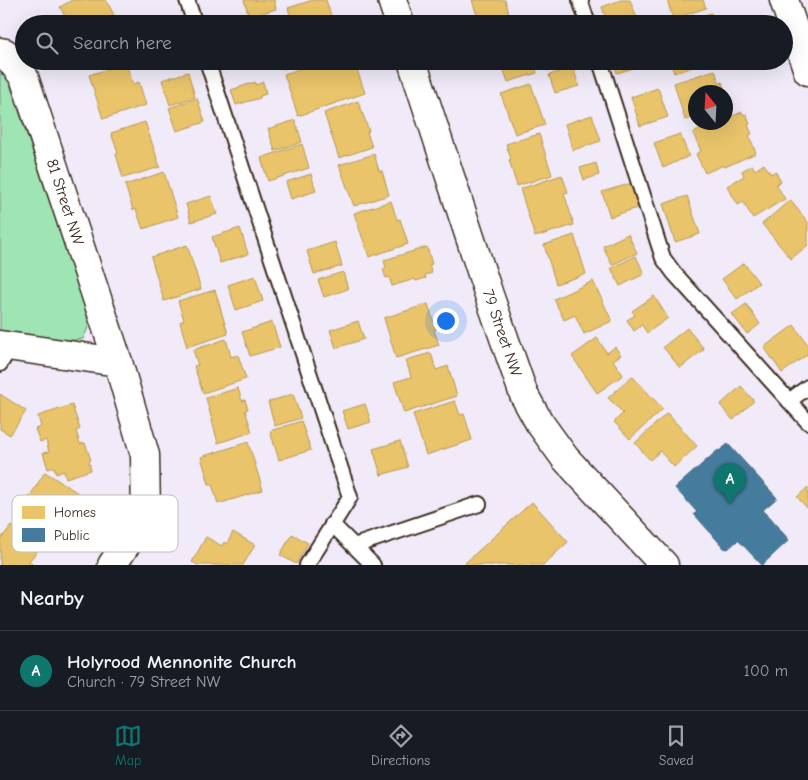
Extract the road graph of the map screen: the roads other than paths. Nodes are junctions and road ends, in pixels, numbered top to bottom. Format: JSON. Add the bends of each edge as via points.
{"nodes":[{"id":1,"x":187,"y":0,"type":"edge"},
{"id":2,"x":392,"y":0,"type":"edge"},
{"id":3,"x":580,"y":0,"type":"edge"},
{"id":4,"x":784,"y":0,"type":"edge"},
{"id":5,"x":192,"y":15,"type":"edge"},
{"id":6,"x":397,"y":15,"type":"edge"},
{"id":7,"x":585,"y":15,"type":"edge"},
{"id":8,"x":789,"y":15,"type":"edge"},
{"id":9,"x":793,"y":26,"type":"edge"},
{"id":10,"x":0,"y":52,"type":"edge"},
{"id":11,"x":15,"y":65,"type":"edge"},
{"id":12,"x":19,"y":70,"type":"edge"},
{"id":13,"x":210,"y":70,"type":"edge"},
{"id":14,"x":415,"y":70,"type":"edge"},
{"id":15,"x":603,"y":70,"type":"edge"},
{"id":16,"x":808,"y":70,"type":"edge"},
{"id":17,"x":4,"y":352,"type":"edge"},
{"id":18,"x":118,"y":362,"type":"junction"},
{"id":19,"x":808,"y":387,"type":"edge"},
{"id":20,"x":789,"y":401,"type":"junction"},
{"id":21,"x":808,"y":422,"type":"edge"},
{"id":22,"x":146,"y":495,"type":"edge"},
{"id":23,"x":479,"y":504,"type":"dead end"},
{"id":24,"x":332,"y":524,"type":"junction"},
{"id":25,"x":354,"y":546,"type":"junction"},
{"id":26,"x":121,"y":552,"type":"edge"},
{"id":27,"x":112,"y":565,"type":"edge"},
{"id":28,"x":307,"y":565,"type":"edge"},
{"id":29,"x":373,"y":565,"type":"edge"},
{"id":30,"x":664,"y":565,"type":"edge"}],
"edges":[{"from":1,"to":5,"type":"lane"},
{"from":2,"to":6,"type":"street"},
{"from":3,"to":7,"type":"lane"},
{"from":4,"to":8,"type":"street"},
{"from":9,"to":16,"type":"street"},
{"from":10,"to":11,"type":"street","name":"81 Street NW","via":[[5,52]]},
{"from":12,"to":18,"type":"street","name":"81 Street NW","via":[[24,77]]},
{"from":13,"to":24,"type":"lane","via":[[350,497]]},
{"from":14,"to":30,"type":"street","name":"79 Street NW","via":[[524,395],[565,458]]},
{"from":15,"to":20,"type":"lane","via":[[663,258]]},
{"from":17,"to":18,"type":"street"},
{"from":18,"to":22,"type":"street","name":"81 Street NW","via":[[145,455]]},
{"from":19,"to":20,"type":"lane"},
{"from":20,"to":21,"type":"lane"},
{"from":23,"to":25,"type":"lane"},
{"from":24,"to":25,"type":"lane"},
{"from":24,"to":28,"type":"lane"},
{"from":25,"to":29,"type":"lane"},
{"from":26,"to":27,"type":"street","name":"81 Street NW"}]}
